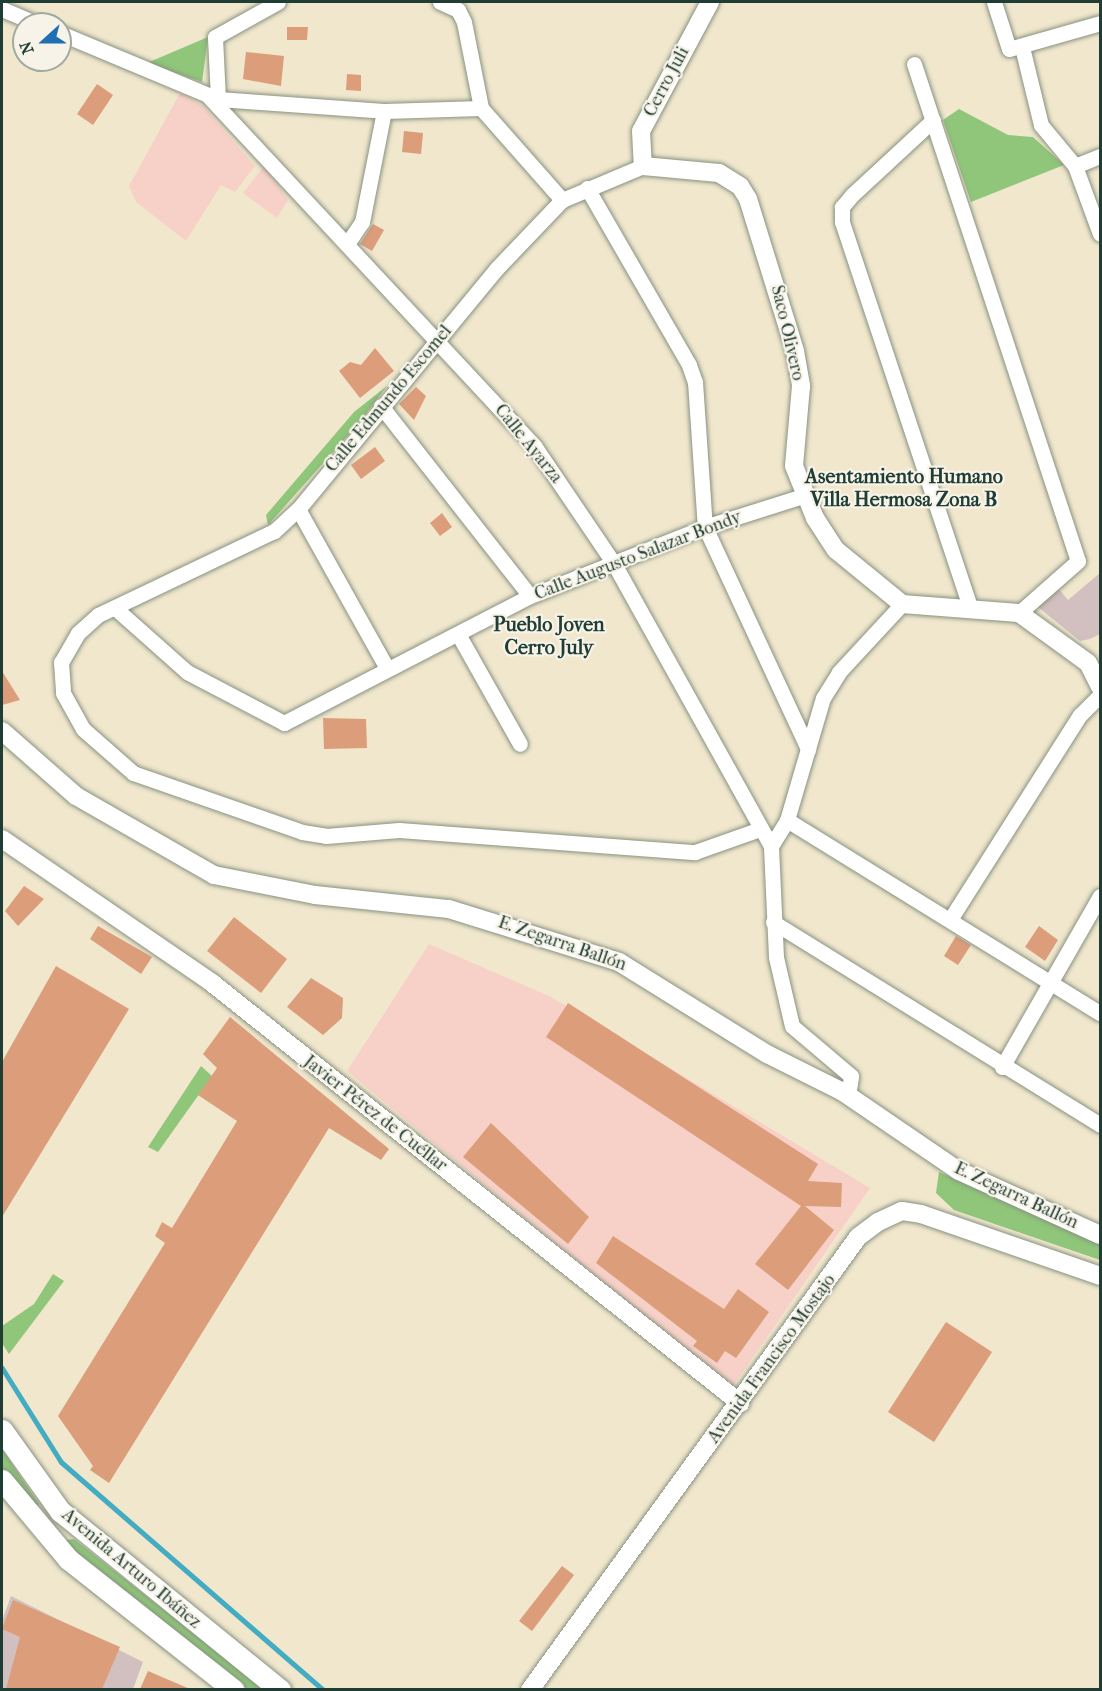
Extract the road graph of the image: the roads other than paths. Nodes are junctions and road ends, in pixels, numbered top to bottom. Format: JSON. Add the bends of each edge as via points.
{"nodes":[{"id":1,"x":278,"y":2,"type":"edge"},
{"id":2,"x":440,"y":2,"type":"edge"},
{"id":3,"x":710,"y":2,"type":"edge"},
{"id":4,"x":994,"y":2,"type":"edge"},
{"id":5,"x":1101,"y":23,"type":"edge"},
{"id":6,"x":72,"y":38,"type":"edge"},
{"id":7,"x":1022,"y":47,"type":"junction"},
{"id":8,"x":914,"y":63,"type":"dead end"},
{"id":9,"x":214,"y":98,"type":"junction"},
{"id":10,"x":481,"y":108,"type":"junction"},
{"id":11,"x":384,"y":111,"type":"junction"},
{"id":12,"x":933,"y":120,"type":"junction"},
{"id":13,"x":1101,"y":156,"type":"edge"},
{"id":14,"x":643,"y":166,"type":"junction"},
{"id":15,"x":1075,"y":166,"type":"junction"},
{"id":16,"x":587,"y":188,"type":"junction"},
{"id":17,"x":562,"y":200,"type":"junction"},
{"id":18,"x":1101,"y":234,"type":"edge"},
{"id":19,"x":347,"y":244,"type":"junction"},
{"id":20,"x":437,"y":338,"type":"junction"},
{"id":21,"x":381,"y":405,"type":"junction"},
{"id":22,"x":803,"y":496,"type":"junction"},
{"id":23,"x":298,"y":509,"type":"junction"},
{"id":24,"x":705,"y":527,"type":"junction"},
{"id":25,"x":613,"y":562,"type":"junction"},
{"id":26,"x":530,"y":596,"type":"junction"},
{"id":27,"x":902,"y":604,"type":"junction"},
{"id":28,"x":115,"y":608,"type":"junction"},
{"id":29,"x":971,"y":609,"type":"junction"},
{"id":30,"x":1019,"y":613,"type":"junction"},
{"id":31,"x":458,"y":634,"type":"junction"},
{"id":32,"x":1094,"y":659,"type":"edge"},
{"id":33,"x":387,"y":668,"type":"junction"},
{"id":34,"x":1101,"y":687,"type":"edge"},
{"id":35,"x":1101,"y":695,"type":"edge"},
{"id":36,"x":2,"y":730,"type":"edge"},
{"id":37,"x":520,"y":744,"type":"dead end"},
{"id":38,"x":808,"y":749,"type":"junction"},
{"id":39,"x":787,"y":820,"type":"junction"},
{"id":40,"x":760,"y":829,"type":"junction"},
{"id":41,"x":2,"y":839,"type":"edge"},
{"id":42,"x":771,"y":846,"type":"junction"},
{"id":43,"x":1101,"y":896,"type":"edge"},
{"id":44,"x":951,"y":918,"type":"junction"},
{"id":45,"x":773,"y":922,"type":"junction"},
{"id":46,"x":1048,"y":980,"type":"junction"},
{"id":47,"x":1101,"y":1013,"type":"edge"},
{"id":48,"x":1002,"y":1067,"type":"junction"},
{"id":49,"x":848,"y":1096,"type":"junction"},
{"id":50,"x":1100,"y":1124,"type":"edge"},
{"id":51,"x":1101,"y":1235,"type":"edge"},
{"id":52,"x":1101,"y":1276,"type":"edge"},
{"id":53,"x":740,"y":1403,"type":"junction"},
{"id":54,"x":2,"y":1430,"type":"edge"},
{"id":55,"x":2,"y":1480,"type":"edge"},
{"id":56,"x":60,"y":1512,"type":"junction"},
{"id":57,"x":42,"y":1532,"type":"junction"},
{"id":58,"x":234,"y":1689,"type":"edge"},
{"id":59,"x":280,"y":1689,"type":"edge"},
{"id":60,"x":530,"y":1689,"type":"edge"}],
"edges":[{"from":1,"to":9,"type":"street","via":[[215,37]]},
{"from":2,"to":10,"type":"street","via":[[458,10],[464,22]]},
{"from":3,"to":14,"type":"street","name":"Cerro Juli","via":[[642,131]]},
{"from":4,"to":7,"type":"street","via":[[1009,49]]},
{"from":5,"to":7,"type":"street"},
{"from":6,"to":9,"type":"street"},
{"from":7,"to":15,"type":"street","via":[[1041,125]]},
{"from":8,"to":12,"type":"street"},
{"from":9,"to":11,"type":"street"},
{"from":9,"to":19,"type":"street","name":"Calle Ayarza"},
{"from":10,"to":11,"type":"street"},
{"from":10,"to":17,"type":"street"},
{"from":11,"to":19,"type":"street","via":[[362,222]]},
{"from":12,"to":29,"type":"street","via":[[852,195],[842,207],[842,222]]},
{"from":12,"to":30,"type":"street","via":[[1078,561]]},
{"from":13,"to":15,"type":"street"},
{"from":14,"to":16,"type":"street","name":"Calle Edmundo Escomel"},
{"from":14,"to":22,"type":"street","name":"Saco Olivero","via":[[719,173],[748,199],[795,351],[801,386],[793,451]]},
{"from":15,"to":18,"type":"street"},
{"from":16,"to":17,"type":"street","name":"Calle Edmundo Escomel"},
{"from":16,"to":24,"type":"street","via":[[692,374]]},
{"from":17,"to":20,"type":"street","name":"Calle Edmundo Escomel"},
{"from":19,"to":20,"type":"street","name":"Calle Ayarza"},
{"from":20,"to":21,"type":"street","name":"Calle Edmundo Escomel"},
{"from":20,"to":25,"type":"street","name":"Calle Ayarza","via":[[535,447]]},
{"from":21,"to":23,"type":"street","name":"Calle Edmundo Escomel"},
{"from":21,"to":26,"type":"street"},
{"from":22,"to":24,"type":"street","name":"Calle Augusto Salazar Bondy"},
{"from":22,"to":27,"type":"street","name":"Saco Olivero","via":[[836,550]]},
{"from":23,"to":28,"type":"street","name":"Calle Edmundo Escomel","via":[[236,554]]},
{"from":23,"to":33,"type":"street"},
{"from":24,"to":25,"type":"street","name":"Calle Augusto Salazar Bondy"},
{"from":24,"to":38,"type":"street"},
{"from":25,"to":26,"type":"street","name":"Calle Augusto Salazar Bondy"},
{"from":25,"to":40,"type":"street","name":"Calle Ayarza"},
{"from":26,"to":31,"type":"street","name":"Calle Augusto Salazar Bondy"},
{"from":27,"to":29,"type":"street"},
{"from":27,"to":38,"type":"street","via":[[838,672],[823,698]]},
{"from":28,"to":33,"type":"street","name":"Calle Augusto Salazar Bondy","via":[[187,672],[284,723]]},
{"from":28,"to":40,"type":"street","name":"Calle Edmundo Escomel","via":[[98,615],[69,646],[61,662],[63,693],[83,729],[104,752],[133,773],[179,790],[326,836],[399,830],[695,852]]},
{"from":29,"to":30,"type":"street"},
{"from":30,"to":32,"type":"street"},
{"from":31,"to":33,"type":"street","name":"Calle Augusto Salazar Bondy"},
{"from":31,"to":37,"type":"street"},
{"from":32,"to":34,"type":"street"},
{"from":35,"to":44,"type":"street","via":[[1080,715]]},
{"from":36,"to":49,"type":"street","name":"E. Zegarra Ballón","via":[[76,796],[214,875],[315,895],[449,909],[578,947],[648,976],[757,1048]]},
{"from":38,"to":39,"type":"street"},
{"from":39,"to":42,"type":"street"},
{"from":39,"to":44,"type":"street"},
{"from":40,"to":42,"type":"street","name":"Calle Ayarza"},
{"from":41,"to":53,"type":"street","name":"Javier Pérez de Cuéllar","via":[[212,983]]},
{"from":42,"to":45,"type":"street"},
{"from":43,"to":46,"type":"street"},
{"from":44,"to":46,"type":"street"},
{"from":45,"to":48,"type":"street"},
{"from":45,"to":49,"type":"street","via":[[792,1026],[851,1076]]},
{"from":46,"to":47,"type":"street"},
{"from":46,"to":48,"type":"street"},
{"from":48,"to":50,"type":"street"},
{"from":49,"to":51,"type":"street","name":"E. Zegarra Ballón","via":[[959,1171]]},
{"from":52,"to":53,"type":"street","name":"Avenida Francisco Mostajo","via":[[955,1222],[902,1211],[858,1237]]},
{"from":53,"to":60,"type":"street","name":"Avenida Francisco Mostajo"},
{"from":54,"to":56,"type":"main road","name":"Avenida Arturo Ibáñez"},
{"from":55,"to":57,"type":"main road","name":"Avenida Arturo Ibáñez"},
{"from":56,"to":57,"type":"main road"},
{"from":56,"to":59,"type":"main road","name":"Avenida Arturo Ibáñez"},
{"from":57,"to":58,"type":"main road","name":"Avenida Arturo Ibáñez"}]}
